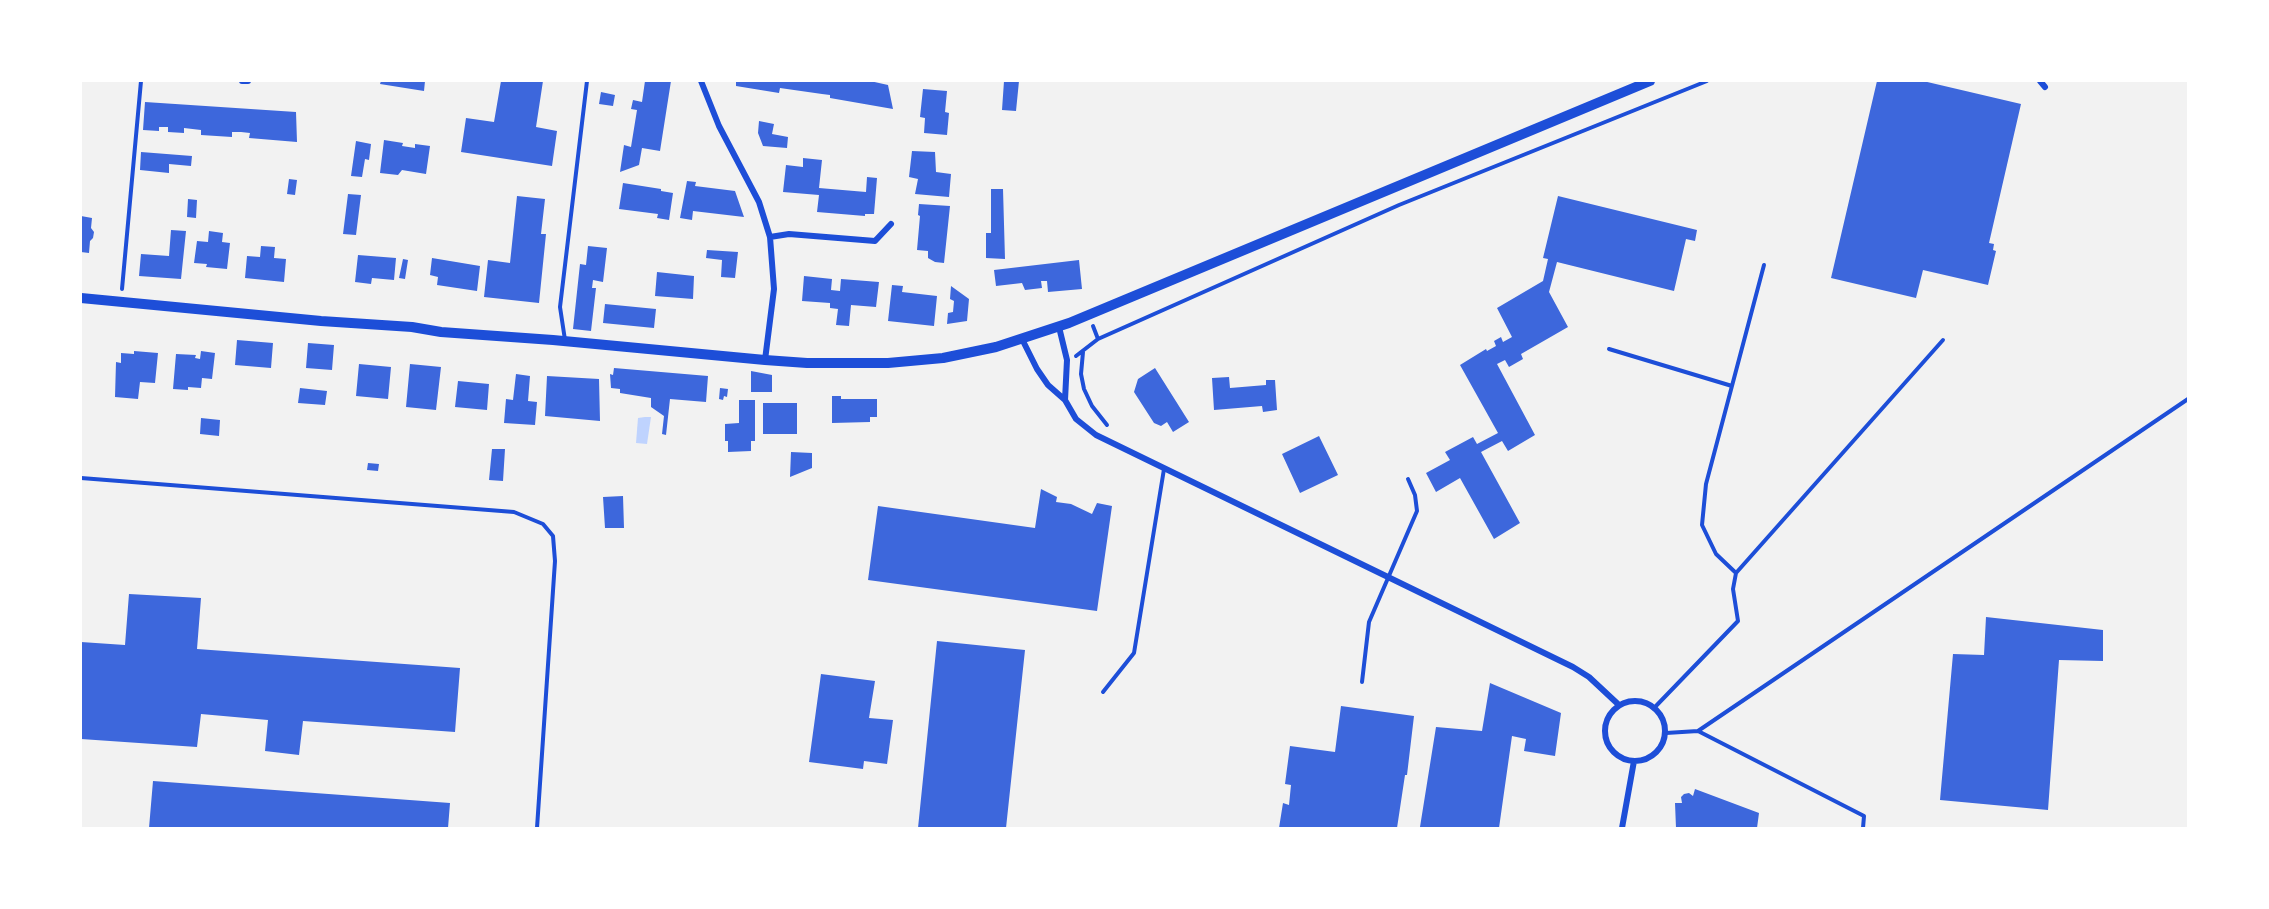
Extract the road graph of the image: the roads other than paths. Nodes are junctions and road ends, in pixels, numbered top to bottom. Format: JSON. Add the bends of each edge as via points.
{"nodes":[{"id":1,"x":242,"y":81,"type":"edge"},
{"id":2,"x":248,"y":81,"type":"edge"},
{"id":3,"x":587,"y":81,"type":"edge"},
{"id":4,"x":702,"y":81,"type":"edge"},
{"id":5,"x":1650,"y":81,"type":"edge"},
{"id":6,"x":2040,"y":81,"type":"edge"},
{"id":7,"x":2045,"y":87,"type":"dead end"},
{"id":8,"x":891,"y":224,"type":"dead end"},
{"id":9,"x":770,"y":237,"type":"junction"},
{"id":10,"x":1764,"y":265,"type":"dead end"},
{"id":11,"x":81,"y":298,"type":"edge"},
{"id":12,"x":1059,"y":327,"type":"junction"},
{"id":13,"x":1022,"y":339,"type":"junction"},
{"id":14,"x":1943,"y":340,"type":"dead end"},
{"id":15,"x":566,"y":341,"type":"junction"},
{"id":16,"x":1609,"y":349,"type":"dead end"},
{"id":17,"x":765,"y":360,"type":"junction"},
{"id":18,"x":1732,"y":386,"type":"junction"},
{"id":19,"x":1065,"y":400,"type":"junction"},
{"id":20,"x":1164,"y":469,"type":"junction"},
{"id":21,"x":81,"y":478,"type":"edge"},
{"id":22,"x":1408,"y":479,"type":"dead end"},
{"id":23,"x":1736,"y":573,"type":"junction"},
{"id":24,"x":1387,"y":578,"type":"junction"},
{"id":25,"x":1362,"y":682,"type":"dead end"},
{"id":26,"x":1103,"y":692,"type":"dead end"},
{"id":27,"x":1619,"y":705,"type":"junction"},
{"id":28,"x":1655,"y":707,"type":"junction"},
{"id":29,"x":1634,"y":761,"type":"junction"},
{"id":30,"x":537,"y":828,"type":"edge"},
{"id":31,"x":1622,"y":828,"type":"edge"}],
"edges":[{"from":1,"to":2,"type":"street"},
{"from":3,"to":15,"type":"lane","via":[[560,307]]},
{"from":4,"to":9,"type":"street","via":[[719,126],[759,202]]},
{"from":5,"to":12,"type":"street"},
{"from":6,"to":7,"type":"street"},
{"from":8,"to":9,"type":"street","via":[[874,241],[789,234]]},
{"from":9,"to":17,"type":"street","via":[[774,289]]},
{"from":10,"to":18,"type":"lane"},
{"from":11,"to":15,"type":"street"},
{"from":12,"to":13,"type":"street"},
{"from":12,"to":19,"type":"street","via":[[1067,360]]},
{"from":13,"to":17,"type":"street","via":[[967,354],[915,361]]},
{"from":13,"to":19,"type":"street","via":[[1037,369]]},
{"from":14,"to":23,"type":"lane"},
{"from":15,"to":17,"type":"street"},
{"from":16,"to":18,"type":"lane"},
{"from":18,"to":23,"type":"lane","via":[[1706,484],[1702,525],[1716,554]]},
{"from":19,"to":20,"type":"street","via":[[1085,428]]},
{"from":20,"to":24,"type":"street"},
{"from":20,"to":26,"type":"lane","via":[[1134,653]]},
{"from":21,"to":30,"type":"lane","via":[[514,512],[543,524],[554,536],[555,561]]},
{"from":22,"to":24,"type":"lane","via":[[1417,511]]},
{"from":23,"to":28,"type":"lane","via":[[1733,589],[1738,621]]},
{"from":24,"to":25,"type":"lane","via":[[1369,622]]},
{"from":24,"to":27,"type":"street","via":[[1573,667]]},
{"from":27,"to":28,"type":"street","via":[[1637,700]]},
{"from":27,"to":29,"type":"street","via":[[1607,720],[1606,738],[1616,754]]},
{"from":28,"to":29,"type":"street","via":[[1666,733],[1659,750]]},
{"from":29,"to":31,"type":"street"}]}
